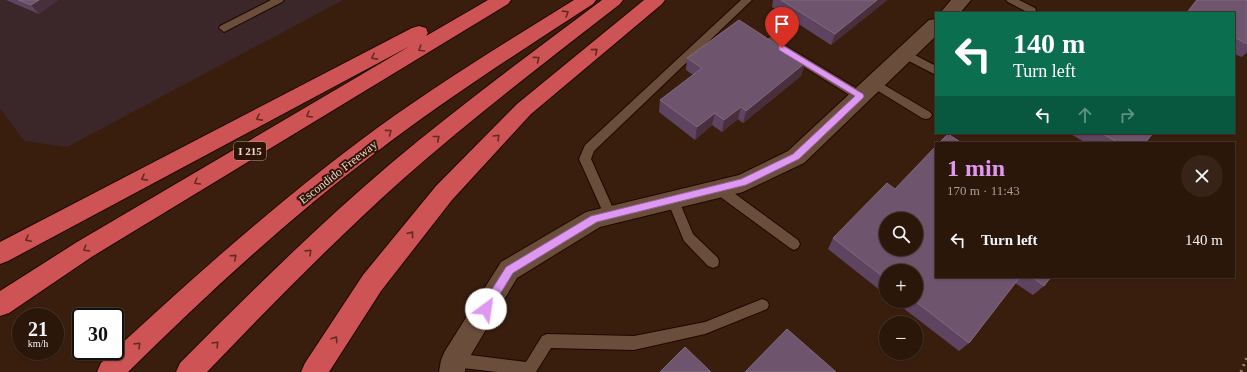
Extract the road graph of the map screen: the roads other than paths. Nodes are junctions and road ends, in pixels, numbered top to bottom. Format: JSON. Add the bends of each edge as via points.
{"nodes":[{"id":1,"x":279,"y":0,"type":"edge"},
{"id":2,"x":482,"y":0,"type":"edge"},
{"id":3,"x":502,"y":0,"type":"edge"},
{"id":4,"x":587,"y":0,"type":"edge"},
{"id":5,"x":614,"y":0,"type":"edge"},
{"id":6,"x":656,"y":0,"type":"edge"},
{"id":7,"x":747,"y":0,"type":"edge"},
{"id":8,"x":962,"y":0,"type":"edge"},
{"id":9,"x":1011,"y":0,"type":"edge"},
{"id":10,"x":1031,"y":10,"type":"dead end"},
{"id":11,"x":950,"y":12,"type":"edge"},
{"id":12,"x":935,"y":26,"type":"edge"},
{"id":13,"x":224,"y":28,"type":"dead end"},
{"id":14,"x":763,"y":36,"type":"edge"},
{"id":15,"x":906,"y":54,"type":"junction"},
{"id":16,"x":935,"y":70,"type":"edge"},
{"id":17,"x":867,"y":90,"type":"junction"},
{"id":18,"x":926,"y":114,"type":"dead end"},
{"id":19,"x":719,"y":189,"type":"junction"},
{"id":20,"x":673,"y":200,"type":"junction"},
{"id":21,"x":610,"y":215,"type":"junction"},
{"id":22,"x":794,"y":244,"type":"dead end"},
{"id":23,"x":0,"y":254,"type":"edge"},
{"id":24,"x":712,"y":262,"type":"dead end"},
{"id":25,"x":762,"y":304,"type":"dead end"},
{"id":26,"x":0,"y":306,"type":"edge"},
{"id":27,"x":453,"y":366,"type":"edge"},
{"id":28,"x":110,"y":372,"type":"edge"},
{"id":29,"x":189,"y":372,"type":"edge"},
{"id":30,"x":314,"y":372,"type":"edge"}],
"edges":[{"from":1,"to":13,"type":"lane"},
{"from":2,"to":23,"type":"highway","one_way":true},
{"from":3,"to":26,"type":"highway","number":"I 215","one_way":true,"via":[[85,249]]},
{"from":28,"to":4,"type":"highway","name":"Escondido Freeway","one_way":true,"via":[[251,242],[327,179],[409,117]]},
{"from":29,"to":5,"type":"highway","one_way":true,"via":[[282,278],[383,184],[500,87]]},
{"from":30,"to":6,"type":"highway","one_way":true,"via":[[372,283],[444,193],[524,109]]},
{"from":7,"to":21,"type":"lane","via":[[733,18],[589,148],[585,159]]},
{"from":8,"to":11,"type":"street"},
{"from":9,"to":10,"type":"lane"},
{"from":12,"to":15,"type":"street"},
{"from":14,"to":17,"type":"lane"},
{"from":15,"to":16,"type":"lane"},
{"from":15,"to":17,"type":"street"},
{"from":17,"to":18,"type":"lane"},
{"from":17,"to":19,"type":"street","via":[[796,156],[743,183]]},
{"from":19,"to":20,"type":"street"},
{"from":19,"to":22,"type":"lane"},
{"from":20,"to":21,"type":"street"},
{"from":20,"to":24,"type":"lane","via":[[688,237]]},
{"from":21,"to":27,"type":"street","via":[[594,219],[509,270]]},
{"from":25,"to":27,"type":"lane","via":[[705,328],[634,343],[547,341],[530,369]]}]}
